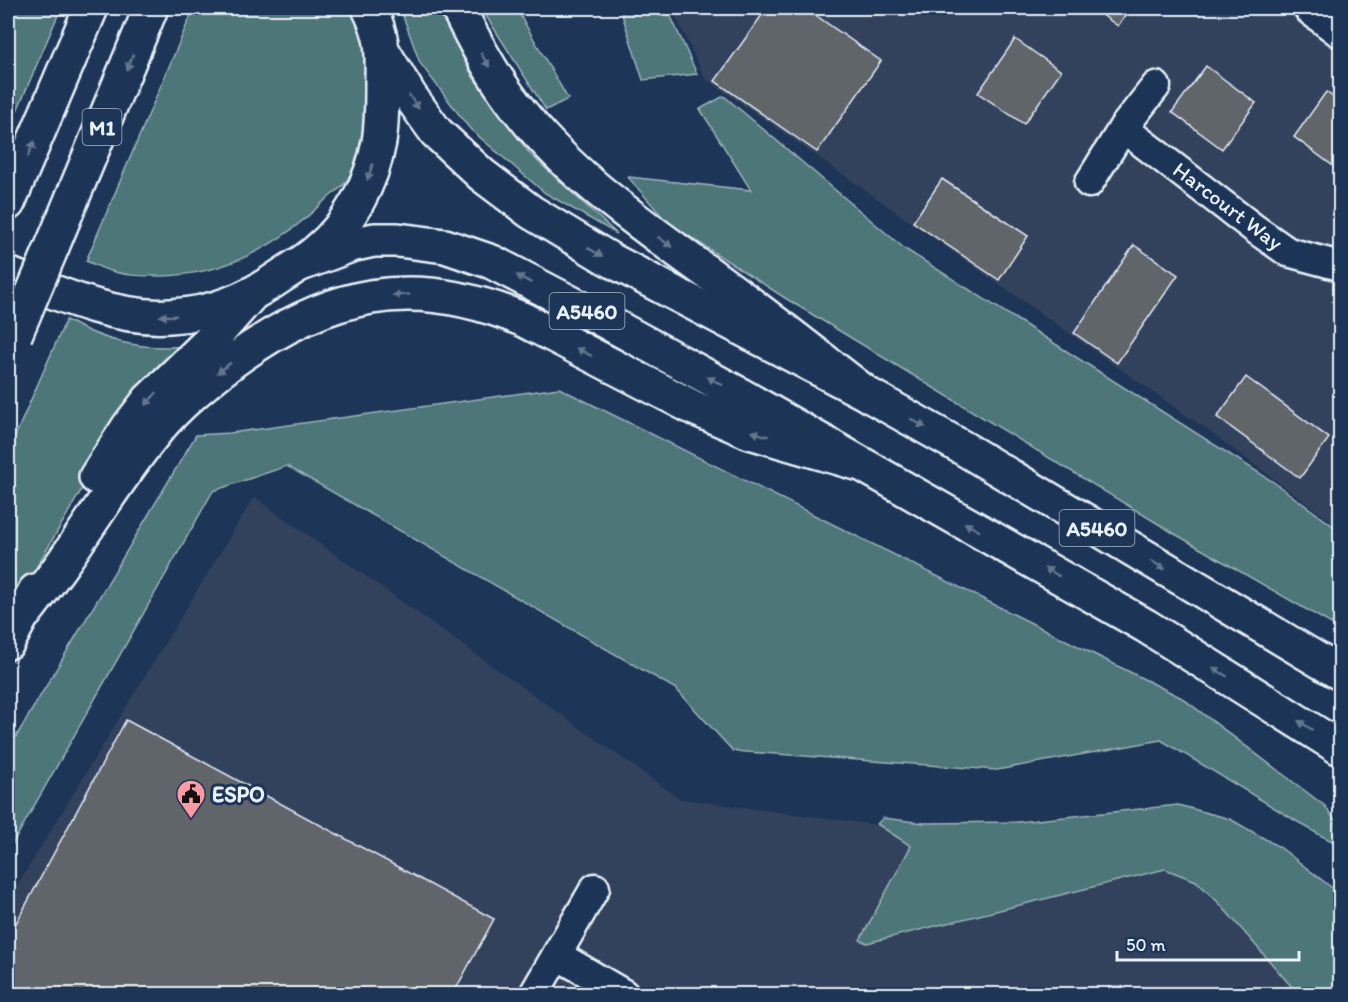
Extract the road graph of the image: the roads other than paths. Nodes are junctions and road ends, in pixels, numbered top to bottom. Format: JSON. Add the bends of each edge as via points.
{"nodes":[{"id":1,"x":91,"y":8,"type":"edge"},
{"id":2,"x":151,"y":8,"type":"edge"},
{"id":3,"x":369,"y":8,"type":"edge"},
{"id":4,"x":459,"y":8,"type":"edge"},
{"id":5,"x":1311,"y":8,"type":"edge"},
{"id":6,"x":1341,"y":30,"type":"edge"},
{"id":7,"x":384,"y":52,"type":"junction"},
{"id":8,"x":1156,"y":86,"type":"dead end"},
{"id":9,"x":1124,"y":128,"type":"junction"},
{"id":10,"x":1089,"y":183,"type":"dead end"},
{"id":11,"x":8,"y":203,"type":"edge"},
{"id":12,"x":298,"y":265,"type":"junction"},
{"id":13,"x":1341,"y":266,"type":"edge"},
{"id":14,"x":8,"y":274,"type":"edge"},
{"id":15,"x":250,"y":296,"type":"junction"},
{"id":16,"x":11,"y":343,"type":"edge"},
{"id":17,"x":867,"y":394,"type":"junction"},
{"id":18,"x":856,"y":463,"type":"junction"},
{"id":19,"x":26,"y":612,"type":"junction"},
{"id":20,"x":8,"y":642,"type":"edge"},
{"id":21,"x":1336,"y":671,"type":"edge"},
{"id":22,"x":1341,"y":748,"type":"edge"},
{"id":23,"x":595,"y":888,"type":"dead end"},
{"id":24,"x":557,"y":956,"type":"junction"},
{"id":25,"x":534,"y":994,"type":"edge"},
{"id":26,"x":624,"y":994,"type":"edge"}],
"edges":[{"from":11,"to":1,"type":"main road","number":"M1","one_way":true},
{"from":2,"to":16,"type":"main road","number":"M1","one_way":true,"bridge":true},
{"from":3,"to":7,"type":"main road"},
{"from":4,"to":17,"type":"main road","one_way":true,"via":[[484,59],[506,92],[528,121],[580,173]]},
{"from":5,"to":6,"type":"main road"},
{"from":7,"to":12,"type":"main road","one_way":true,"via":[[379,142],[369,176],[355,205],[331,238]]},
{"from":7,"to":17,"type":"main road","number":"A5460","one_way":true,"via":[[436,132],[509,197],[592,250]]},
{"from":8,"to":9,"type":"street"},
{"from":9,"to":10,"type":"street"},
{"from":9,"to":13,"type":"street","name":"Harcourt Way","via":[[1288,252]]},
{"from":12,"to":15,"type":"main road"},
{"from":18,"to":12,"type":"main road","number":"A5460","one_way":true,"via":[[594,315],[467,253],[423,242],[374,240],[327,252]]},
{"from":15,"to":14,"type":"main road","one_way":true,"via":[[189,315],[136,315],[72,299]]},
{"from":15,"to":19,"type":"main road","one_way":true,"via":[[149,399],[129,426],[84,497]]},
{"from":17,"to":21,"type":"main road","number":"A5460","one_way":true},
{"from":18,"to":19,"type":"main road","one_way":true,"via":[[750,432],[694,408],[522,319],[473,301],[429,294],[360,299],[327,308],[276,332],[191,395],[157,429]]},
{"from":22,"to":18,"type":"main road","number":"A5460","one_way":true,"via":[[1146,626]]},
{"from":19,"to":20,"type":"main road"},
{"from":23,"to":24,"type":"street"},
{"from":24,"to":25,"type":"street"},
{"from":24,"to":26,"type":"street"}]}
